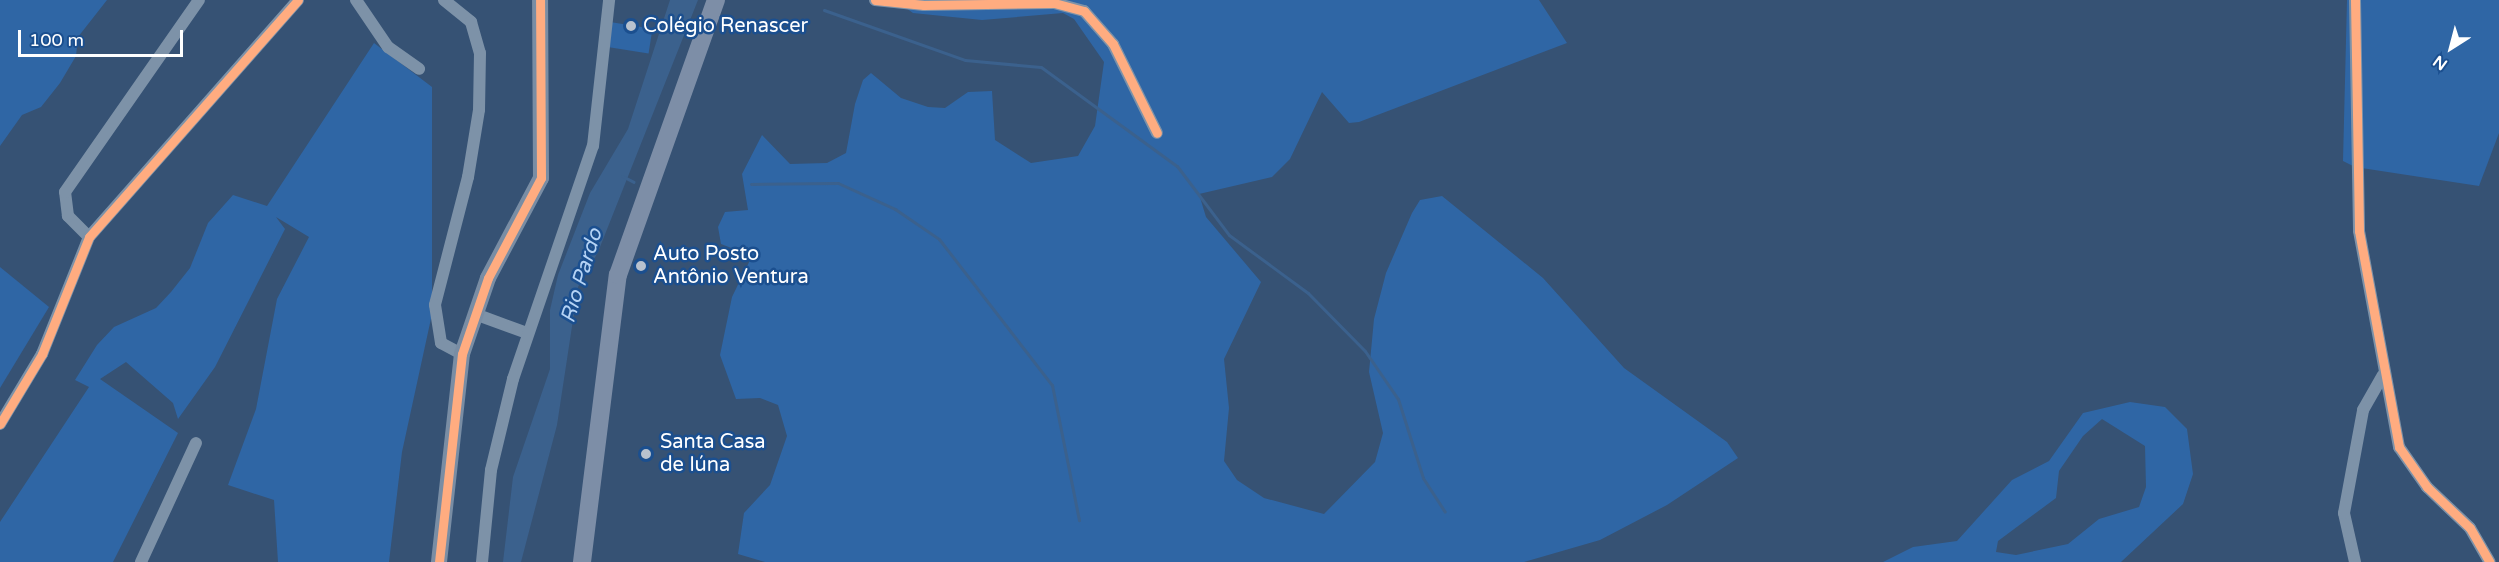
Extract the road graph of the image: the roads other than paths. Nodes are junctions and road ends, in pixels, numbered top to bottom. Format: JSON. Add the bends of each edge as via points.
{"nodes":[{"id":1,"x":200,"y":0,"type":"edge"},
{"id":2,"x":298,"y":0,"type":"edge"},
{"id":3,"x":356,"y":0,"type":"edge"},
{"id":4,"x":444,"y":0,"type":"edge"},
{"id":5,"x":540,"y":0,"type":"edge"},
{"id":6,"x":609,"y":0,"type":"edge"},
{"id":7,"x":717,"y":0,"type":"edge"},
{"id":8,"x":875,"y":0,"type":"edge"},
{"id":9,"x":2355,"y":0,"type":"edge"},
{"id":10,"x":419,"y":69,"type":"dead end"},
{"id":11,"x":1157,"y":133,"type":"dead end"},
{"id":12,"x":89,"y":237,"type":"junction"},
{"id":13,"x":475,"y":314,"type":"junction"},
{"id":14,"x":527,"y":333,"type":"junction"},
{"id":15,"x":462,"y":354,"type":"junction"},
{"id":16,"x":2383,"y":375,"type":"junction"},
{"id":17,"x":0,"y":424,"type":"edge"},
{"id":18,"x":196,"y":444,"type":"dead end"},
{"id":19,"x":141,"y":562,"type":"edge"},
{"id":20,"x":439,"y":562,"type":"edge"},
{"id":21,"x":482,"y":562,"type":"edge"},
{"id":22,"x":582,"y":562,"type":"edge"},
{"id":23,"x":2355,"y":562,"type":"edge"},
{"id":24,"x":2490,"y":562,"type":"edge"}],
"edges":[{"from":1,"to":12,"type":"street","via":[[65,192],[68,216]]},
{"from":2,"to":12,"type":"street"},
{"from":3,"to":10,"type":"street","via":[[388,47]]},
{"from":4,"to":15,"type":"street","via":[[471,22],[480,53],[479,110],[468,177],[435,305],[441,343]]},
{"from":5,"to":13,"type":"street","via":[[541,178],[488,278]]},
{"from":6,"to":14,"type":"street","via":[[593,147]]},
{"from":7,"to":22,"type":"main road","via":[[618,275]]},
{"from":8,"to":11,"type":"street","via":[[924,5],[1036,2],[1084,11],[1113,44]]},
{"from":9,"to":16,"type":"street","via":[[2359,231]]},
{"from":12,"to":17,"type":"street","via":[[42,354]]},
{"from":13,"to":14,"type":"street"},
{"from":13,"to":15,"type":"street"},
{"from":14,"to":21,"type":"street","via":[[491,470]]},
{"from":15,"to":20,"type":"street"},
{"from":16,"to":23,"type":"street","via":[[2362,410],[2344,513]]},
{"from":16,"to":24,"type":"street","via":[[2399,447],[2427,487],[2470,528]]},
{"from":18,"to":19,"type":"street"}]}
